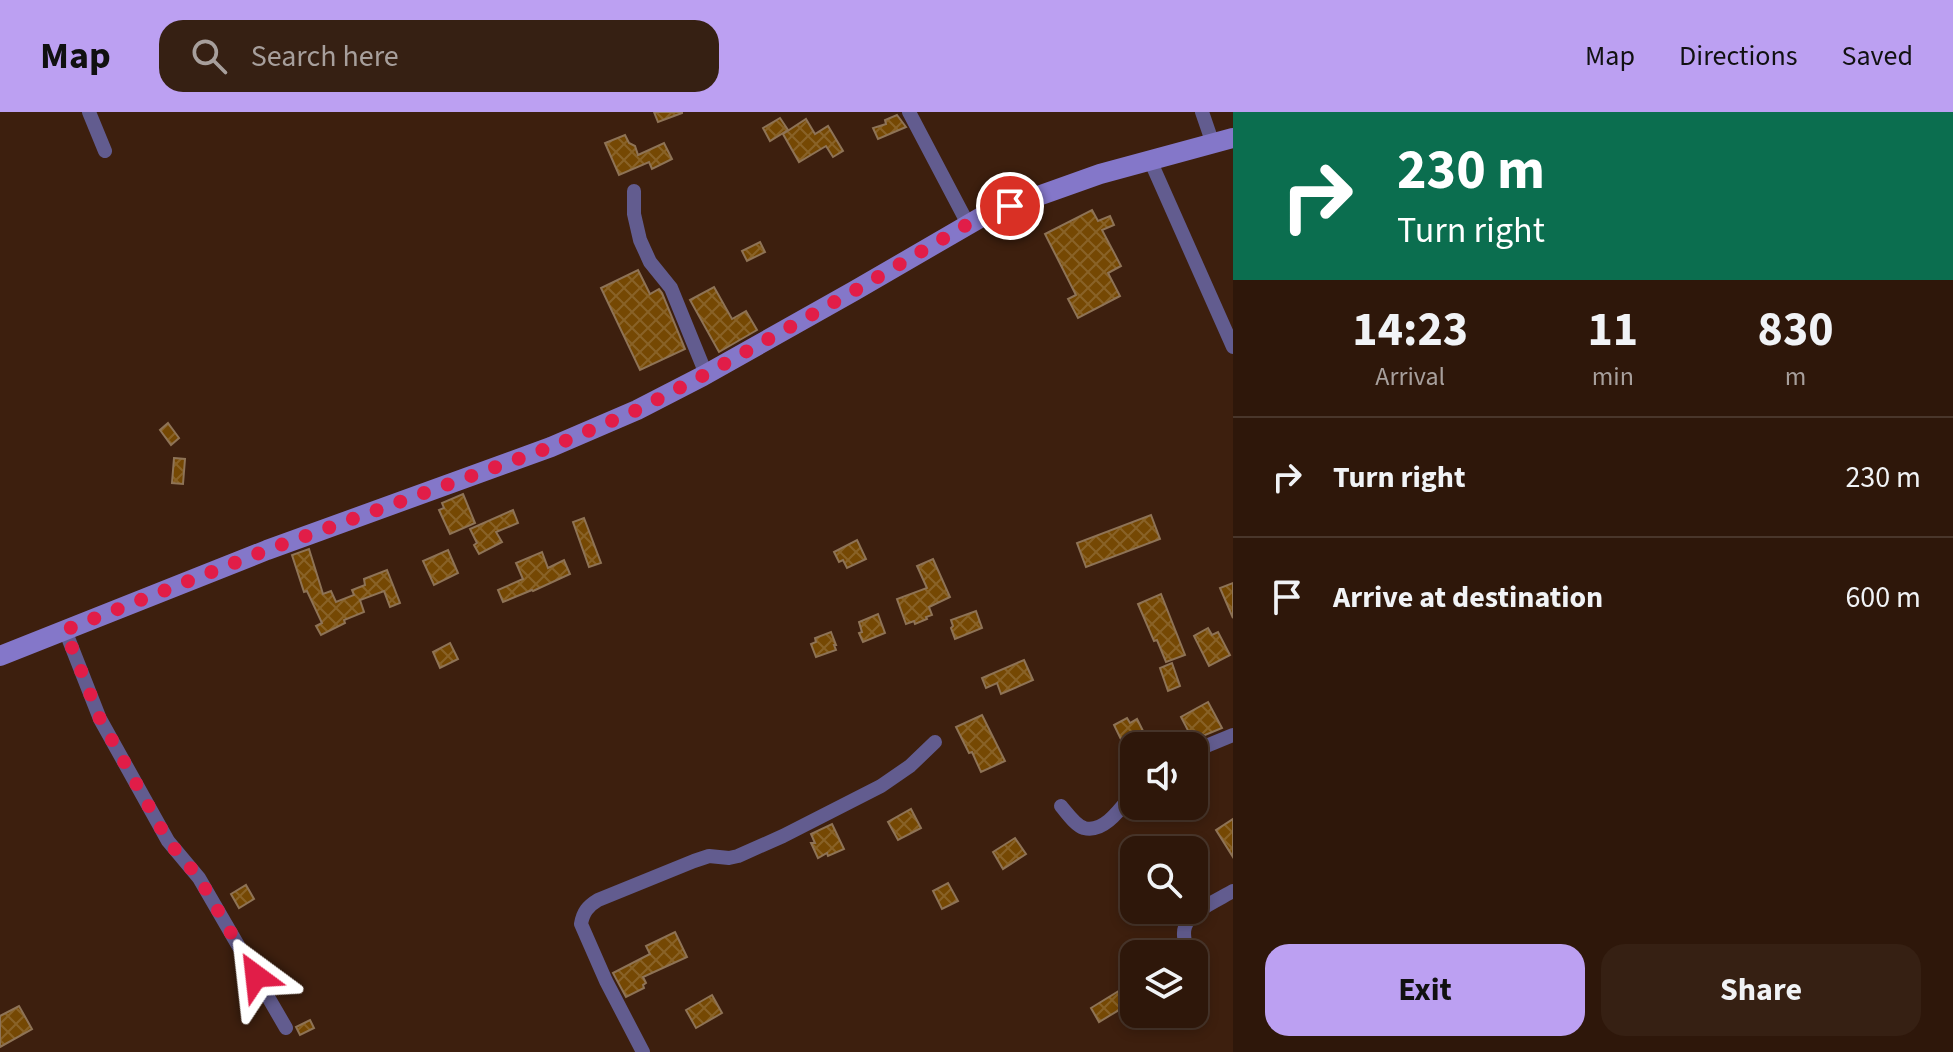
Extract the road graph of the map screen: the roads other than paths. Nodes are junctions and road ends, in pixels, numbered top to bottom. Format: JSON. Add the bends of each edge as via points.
{"nodes":[{"id":1,"x":89,"y":112,"type":"edge"},
{"id":2,"x":909,"y":112,"type":"edge"},
{"id":3,"x":1202,"y":112,"type":"edge"},
{"id":4,"x":1223,"y":141,"type":"edge"},
{"id":5,"x":105,"y":151,"type":"dead end"},
{"id":6,"x":1150,"y":160,"type":"junction"},
{"id":7,"x":634,"y":191,"type":"dead end"},
{"id":8,"x":968,"y":224,"type":"junction"},
{"id":9,"x":1233,"y":347,"type":"edge"},
{"id":10,"x":706,"y":374,"type":"junction"},
{"id":11,"x":65,"y":630,"type":"junction"},
{"id":12,"x":0,"y":656,"type":"edge"},
{"id":13,"x":1233,"y":735,"type":"edge"},
{"id":14,"x":935,"y":742,"type":"dead end"},
{"id":15,"x":1208,"y":745,"type":"edge"},
{"id":16,"x":1061,"y":806,"type":"dead end"},
{"id":17,"x":1120,"y":809,"type":"edge"},
{"id":18,"x":1233,"y":891,"type":"edge"},
{"id":19,"x":1185,"y":940,"type":"edge"},
{"id":20,"x":286,"y":1028,"type":"dead end"},
{"id":21,"x":643,"y":1052,"type":"edge"}],
"edges":[{"from":1,"to":5,"type":"street"},
{"from":2,"to":8,"type":"street"},
{"from":3,"to":4,"type":"street"},
{"from":4,"to":6,"type":"street"},
{"from":6,"to":8,"type":"street","via":[[1034,196]]},
{"from":6,"to":9,"type":"street"},
{"from":7,"to":10,"type":"street","via":[[640,240],[671,288]]},
{"from":8,"to":10,"type":"street"},
{"from":10,"to":11,"type":"street","via":[[551,447]]},
{"from":11,"to":12,"type":"street"},
{"from":11,"to":20,"type":"street","via":[[114,746]]},
{"from":13,"to":15,"type":"street"},
{"from":14,"to":21,"type":"street","via":[[881,786],[783,836],[738,856],[694,861],[589,906],[581,924]]},
{"from":16,"to":17,"type":"street","via":[[1082,827],[1090,828],[1104,824]]},
{"from":18,"to":19,"type":"street","via":[[1191,916]]}]}
